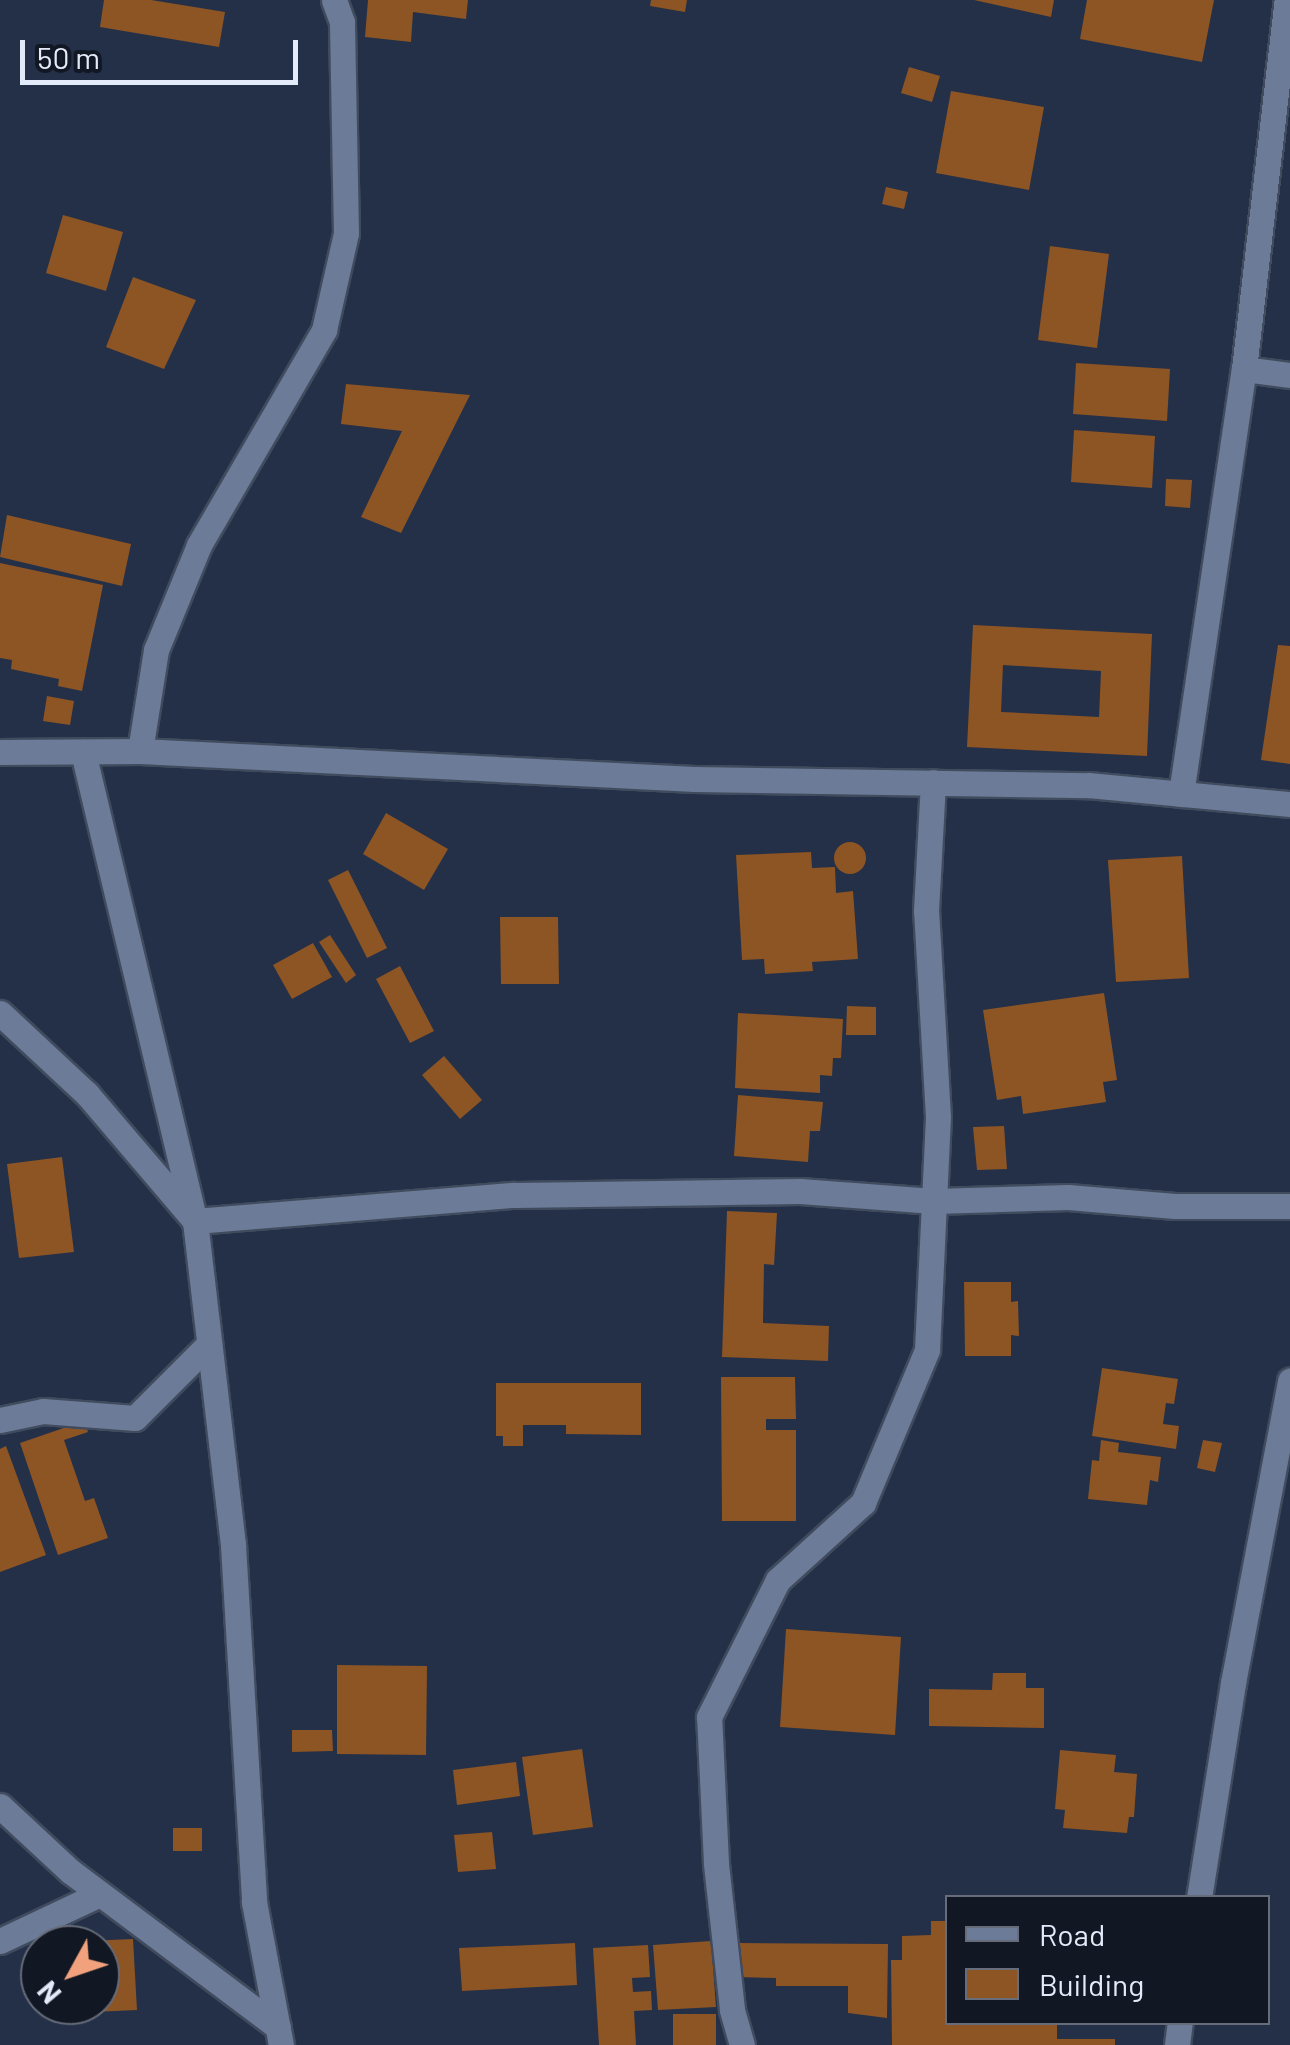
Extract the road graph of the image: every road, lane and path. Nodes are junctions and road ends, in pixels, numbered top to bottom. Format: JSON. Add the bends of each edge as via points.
{"nodes":[{"id":1,"x":334,"y":0,"type":"edge"},
{"id":2,"x":1287,"y":0,"type":"edge"},
{"id":3,"x":1244,"y":369,"type":"junction"},
{"id":4,"x":1290,"y":375,"type":"edge"},
{"id":5,"x":140,"y":751,"type":"junction"},
{"id":6,"x":0,"y":752,"type":"edge"},
{"id":7,"x":84,"y":752,"type":"junction"},
{"id":8,"x":932,"y":782,"type":"junction"},
{"id":9,"x":1181,"y":794,"type":"junction"},
{"id":10,"x":1290,"y":804,"type":"edge"},
{"id":11,"x":0,"y":1013,"type":"edge"},
{"id":12,"x":934,"y":1201,"type":"junction"},
{"id":13,"x":1290,"y":1206,"type":"edge"},
{"id":14,"x":195,"y":1221,"type":"junction"},
{"id":15,"x":210,"y":1344,"type":"junction"},
{"id":16,"x":1290,"y":1380,"type":"edge"},
{"id":17,"x":0,"y":1420,"type":"edge"},
{"id":18,"x":0,"y":1806,"type":"edge"},
{"id":19,"x":100,"y":1894,"type":"junction"},
{"id":20,"x":1199,"y":1895,"type":"edge"},
{"id":21,"x":0,"y":1942,"type":"edge"},
{"id":22,"x":280,"y":2036,"type":"edge"},
{"id":23,"x":742,"y":2045,"type":"edge"}],
"edges":[{"from":1,"to":5,"type":"street","via":[[342,22],[346,233],[324,330],[200,545],[156,650]]},
{"from":2,"to":3,"type":"street"},
{"from":3,"to":4,"type":"street"},
{"from":3,"to":9,"type":"street"},
{"from":5,"to":7,"type":"street"},
{"from":5,"to":8,"type":"street","via":[[694,779]]},
{"from":6,"to":7,"type":"street"},
{"from":7,"to":14,"type":"street"},
{"from":8,"to":9,"type":"street","via":[[1088,784]]},
{"from":8,"to":12,"type":"street","via":[[926,911],[938,1117]]},
{"from":9,"to":10,"type":"street"},
{"from":11,"to":14,"type":"street","via":[[87,1094]]},
{"from":12,"to":13,"type":"street","via":[[1068,1197]]},
{"from":12,"to":14,"type":"street","via":[[800,1192],[514,1195]]},
{"from":12,"to":23,"type":"street","via":[[926,1350],[863,1502],[778,1580],[709,1717],[716,1863]]},
{"from":14,"to":15,"type":"street"},
{"from":15,"to":17,"type":"street","via":[[135,1418],[44,1411]]},
{"from":15,"to":22,"type":"street","via":[[233,1545],[254,1902]]},
{"from":16,"to":20,"type":"street"},
{"from":18,"to":19,"type":"street"},
{"from":19,"to":21,"type":"street"},
{"from":19,"to":22,"type":"street"}]}
